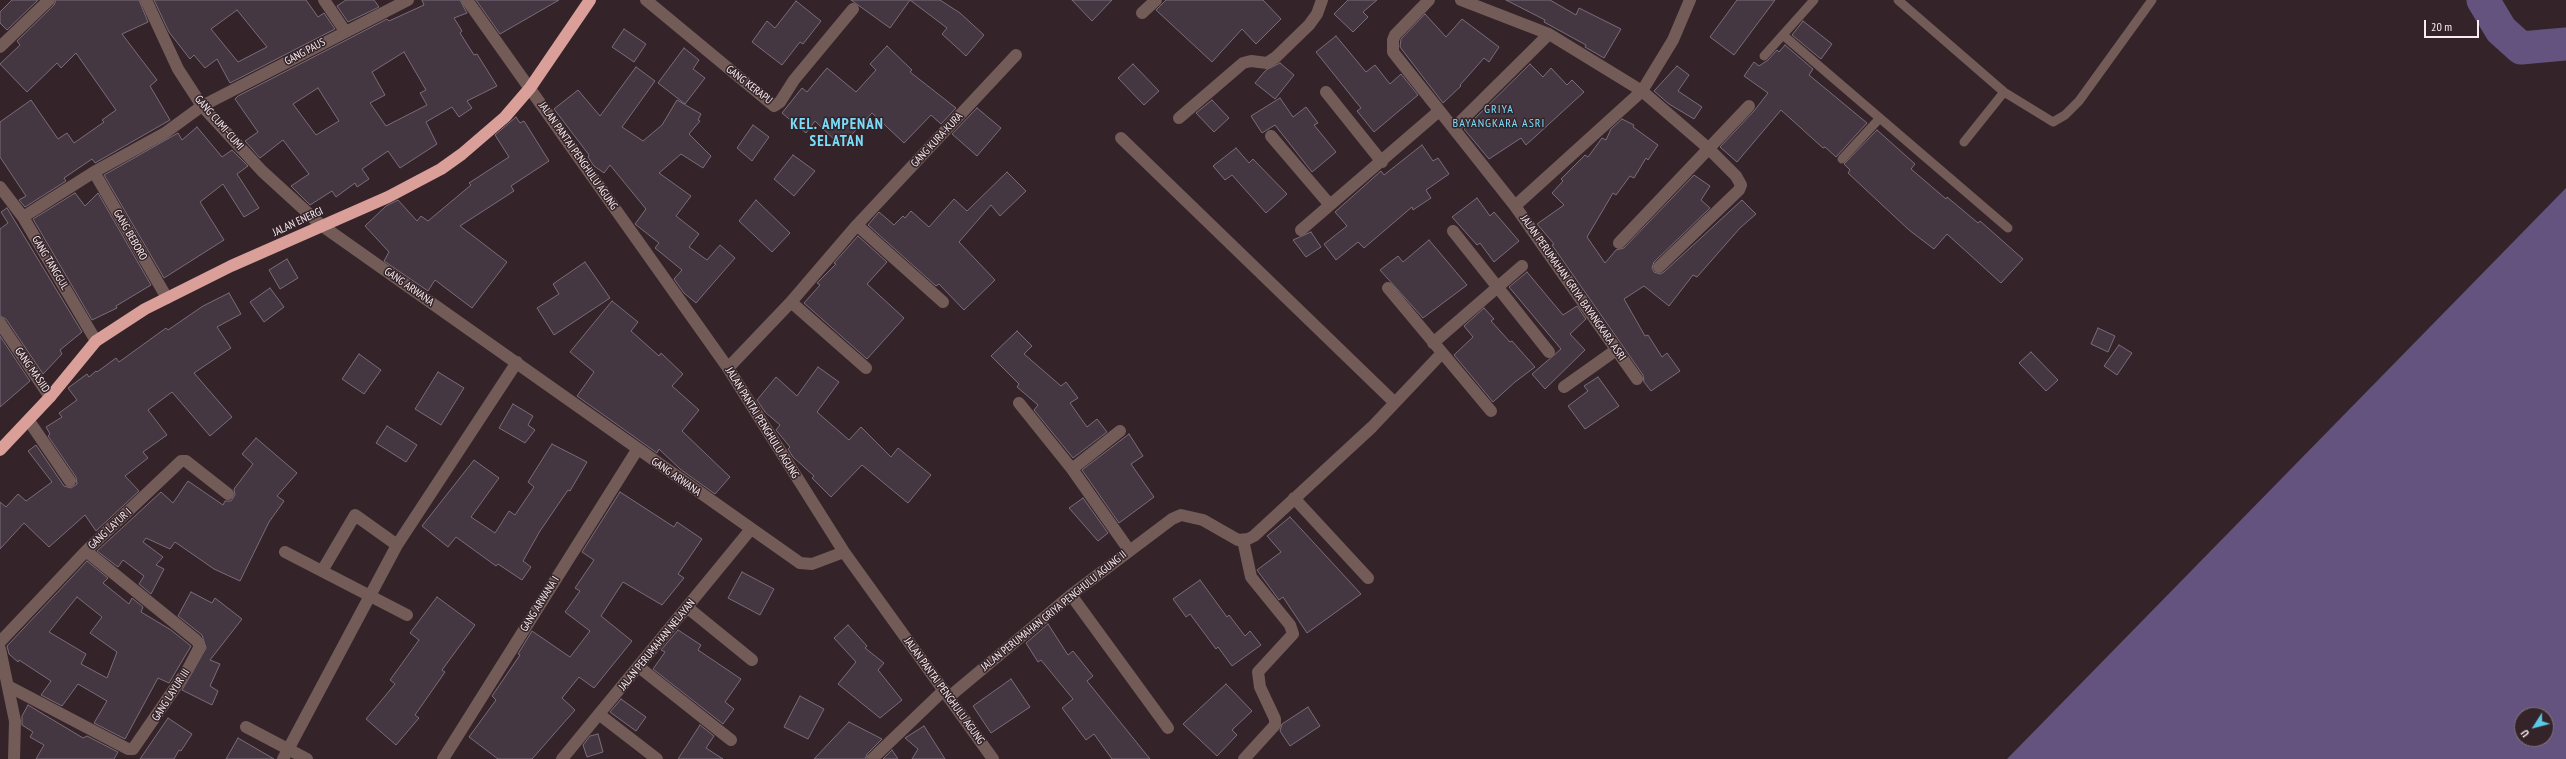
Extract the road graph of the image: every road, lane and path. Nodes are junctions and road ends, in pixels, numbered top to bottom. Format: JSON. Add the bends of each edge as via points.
{"nodes":[{"id":1,"x":49,"y":0,"type":"edge"},
{"id":2,"x":146,"y":0,"type":"edge"},
{"id":3,"x":324,"y":0,"type":"edge"},
{"id":4,"x":408,"y":0,"type":"edge"},
{"id":5,"x":467,"y":0,"type":"edge"},
{"id":6,"x":590,"y":0,"type":"edge"},
{"id":7,"x":646,"y":0,"type":"edge"},
{"id":8,"x":1156,"y":0,"type":"edge"},
{"id":9,"x":1322,"y":0,"type":"edge"},
{"id":10,"x":1430,"y":0,"type":"edge"},
{"id":11,"x":1461,"y":0,"type":"edge"},
{"id":12,"x":1690,"y":0,"type":"edge"},
{"id":13,"x":1814,"y":0,"type":"edge"},
{"id":14,"x":1898,"y":0,"type":"edge"},
{"id":15,"x":2152,"y":0,"type":"edge"},
{"id":16,"x":853,"y":9,"type":"dead end"},
{"id":17,"x":1142,"y":13,"type":"dead end"},
{"id":18,"x":345,"y":31,"type":"junction"},
{"id":19,"x":1549,"y":34,"type":"junction"},
{"id":20,"x":1782,"y":35,"type":"junction"},
{"id":21,"x":0,"y":47,"type":"edge"},
{"id":22,"x":1016,"y":54,"type":"dead end"},
{"id":23,"x":1764,"y":56,"type":"dead end"},
{"id":24,"x":530,"y":88,"type":"junction"},
{"id":25,"x":1642,"y":91,"type":"junction"},
{"id":26,"x":1326,"y":92,"type":"dead end"},
{"id":27,"x":2004,"y":92,"type":"junction"},
{"id":28,"x":202,"y":106,"type":"junction"},
{"id":29,"x":1749,"y":106,"type":"dead end"},
{"id":30,"x":1439,"y":111,"type":"junction"},
{"id":31,"x":1179,"y":118,"type":"dead end"},
{"id":32,"x":1879,"y":119,"type":"junction"},
{"id":33,"x":1454,"y":128,"type":"junction"},
{"id":34,"x":1272,"y":136,"type":"dead end"},
{"id":35,"x":1121,"y":138,"type":"dead end"},
{"id":36,"x":1964,"y":142,"type":"dead end"},
{"id":37,"x":1708,"y":148,"type":"junction"},
{"id":38,"x":1842,"y":159,"type":"dead end"},
{"id":39,"x":1382,"y":162,"type":"junction"},
{"id":40,"x":94,"y":172,"type":"junction"},
{"id":41,"x":0,"y":187,"type":"edge"},
{"id":42,"x":1330,"y":205,"type":"junction"},
{"id":43,"x":1514,"y":206,"type":"junction"},
{"id":44,"x":23,"y":217,"type":"junction"},
{"id":45,"x":321,"y":225,"type":"junction"},
{"id":46,"x":857,"y":225,"type":"junction"},
{"id":47,"x":2008,"y":228,"type":"dead end"},
{"id":48,"x":1301,"y":230,"type":"dead end"},
{"id":49,"x":1452,"y":231,"type":"dead end"},
{"id":50,"x":1619,"y":243,"type":"dead end"},
{"id":51,"x":1522,"y":266,"type":"dead end"},
{"id":52,"x":1659,"y":267,"type":"dead end"},
{"id":53,"x":1388,"y":288,"type":"dead end"},
{"id":54,"x":1497,"y":288,"type":"junction"},
{"id":55,"x":167,"y":298,"type":"junction"},
{"id":56,"x":791,"y":302,"type":"junction"},
{"id":57,"x":943,"y":302,"type":"dead end"},
{"id":58,"x":0,"y":323,"type":"edge"},
{"id":59,"x":96,"y":341,"type":"junction"},
{"id":60,"x":1433,"y":343,"type":"junction"},
{"id":61,"x":1616,"y":350,"type":"junction"},
{"id":62,"x":1550,"y":352,"type":"dead end"},
{"id":63,"x":1442,"y":353,"type":"junction"},
{"id":64,"x":517,"y":362,"type":"junction"},
{"id":65,"x":728,"y":368,"type":"junction"},
{"id":66,"x":866,"y":368,"type":"dead end"},
{"id":67,"x":1637,"y":379,"type":"dead end"},
{"id":68,"x":1564,"y":387,"type":"dead end"},
{"id":69,"x":50,"y":397,"type":"junction"},
{"id":70,"x":1394,"y":402,"type":"junction"},
{"id":71,"x":1018,"y":403,"type":"dead end"},
{"id":72,"x":1491,"y":411,"type":"dead end"},
{"id":73,"x":29,"y":421,"type":"junction"},
{"id":74,"x":1120,"y":431,"type":"dead end"},
{"id":75,"x":0,"y":450,"type":"edge"},
{"id":76,"x":637,"y":450,"type":"junction"},
{"id":77,"x":1072,"y":469,"type":"junction"},
{"id":78,"x":70,"y":480,"type":"dead end"},
{"id":79,"x":228,"y":494,"type":"dead end"},
{"id":80,"x":1294,"y":498,"type":"junction"},
{"id":81,"x":751,"y":529,"type":"junction"},
{"id":82,"x":1243,"y":540,"type":"junction"},
{"id":83,"x":397,"y":545,"type":"junction"},
{"id":84,"x":1129,"y":550,"type":"junction"},
{"id":85,"x":86,"y":551,"type":"junction"},
{"id":86,"x":285,"y":552,"type":"dead end"},
{"id":87,"x":844,"y":552,"type":"junction"},
{"id":88,"x":322,"y":570,"type":"junction"},
{"id":89,"x":1368,"y":578,"type":"dead end"},
{"id":90,"x":369,"y":594,"type":"junction"},
{"id":91,"x":1071,"y":595,"type":"junction"},
{"id":92,"x":688,"y":608,"type":"junction"},
{"id":93,"x":407,"y":615,"type":"dead end"},
{"id":94,"x":0,"y":642,"type":"edge"},
{"id":95,"x":0,"y":649,"type":"edge"},
{"id":96,"x":752,"y":660,"type":"dead end"},
{"id":97,"x":638,"y":667,"type":"junction"},
{"id":98,"x":8,"y":686,"type":"junction"},
{"id":99,"x":946,"y":694,"type":"junction"},
{"id":100,"x":600,"y":715,"type":"junction"},
{"id":101,"x":246,"y":727,"type":"dead end"},
{"id":102,"x":1168,"y":728,"type":"dead end"},
{"id":103,"x":731,"y":740,"type":"dead end"},
{"id":104,"x":286,"y":754,"type":"edge"},
{"id":105,"x":14,"y":759,"type":"edge"},
{"id":106,"x":307,"y":759,"type":"edge"},
{"id":107,"x":443,"y":759,"type":"edge"},
{"id":108,"x":562,"y":759,"type":"edge"},
{"id":109,"x":657,"y":759,"type":"edge"},
{"id":110,"x":872,"y":759,"type":"edge"},
{"id":111,"x":993,"y":759,"type":"edge"},
{"id":112,"x":1244,"y":759,"type":"edge"}],
"edges":[{"from":1,"to":21,"type":"street"},
{"from":2,"to":28,"type":"street","name":"GANG CUMI-CUMI","via":[[178,69]]},
{"from":3,"to":18,"type":"street"},
{"from":4,"to":18,"type":"street","name":"GANG PAUS"},
{"from":5,"to":24,"type":"street"},
{"from":6,"to":24,"type":"highway","name":"JALAN ENERGI"},
{"from":7,"to":16,"type":"street","name":"GANG KERAPU","via":[[774,106],[780,102],[794,80]]},
{"from":8,"to":17,"type":"street"},
{"from":9,"to":31,"type":"street","via":[[1317,14],[1309,25],[1276,57],[1267,63],[1251,60],[1243,63]]},
{"from":10,"to":30,"type":"street","via":[[1403,26],[1393,40],[1392,46],[1399,61]]},
{"from":11,"to":19,"type":"street"},
{"from":12,"to":25,"type":"street","name":"JALAN PERUMAHAN GRIYA BAYANGKARA ASRI","via":[[1673,40]]},
{"from":13,"to":20,"type":"lane"},
{"from":14,"to":27,"type":"lane"},
{"from":15,"to":27,"type":"lane","via":[[2079,101],[2056,121],[2049,122]]},
{"from":18,"to":28,"type":"street","name":"GANG PAUS"},
{"from":19,"to":25,"type":"street"},
{"from":19,"to":33,"type":"street"},
{"from":20,"to":23,"type":"lane"},
{"from":20,"to":32,"type":"lane"},
{"from":22,"to":46,"type":"street","name":"GANG KURA-KURA"},
{"from":24,"to":45,"type":"highway","name":"JALAN ENERGI","via":[[488,133],[441,169],[388,197]]},
{"from":24,"to":65,"type":"street","name":"JALAN PANTAI PENGHULU AGUNG"},
{"from":25,"to":37,"type":"street"},
{"from":25,"to":43,"type":"street","name":"JALAN PERUMAHAN GRIYA BAYANGKARA ASRI"},
{"from":26,"to":39,"type":"street"},
{"from":27,"to":36,"type":"lane"},
{"from":28,"to":40,"type":"street","name":"GANG PAUS","via":[[165,133]]},
{"from":28,"to":45,"type":"street","name":"GANG CUMI-CUMI","via":[[262,171]]},
{"from":29,"to":37,"type":"street"},
{"from":30,"to":33,"type":"street"},
{"from":30,"to":39,"type":"street"},
{"from":32,"to":38,"type":"lane"},
{"from":32,"to":47,"type":"lane"},
{"from":33,"to":43,"type":"street"},
{"from":34,"to":42,"type":"street"},
{"from":35,"to":70,"type":"street"},
{"from":37,"to":50,"type":"street"},
{"from":37,"to":52,"type":"street","via":[[1736,176],[1741,186]]},
{"from":39,"to":42,"type":"street"},
{"from":40,"to":44,"type":"street","name":"GANG PAUS"},
{"from":40,"to":55,"type":"street","name":"GANG BEBORO"},
{"from":41,"to":44,"type":"street","name":"GANG TANGGUL"},
{"from":42,"to":48,"type":"street"},
{"from":43,"to":61,"type":"street","name":"JALAN PERUMAHAN GRIYA BAYANGKARA ASRI"},
{"from":44,"to":59,"type":"street","name":"GANG TANGGUL"},
{"from":45,"to":55,"type":"highway","name":"JALAN ENERGI"},
{"from":45,"to":64,"type":"street","name":"GANG ARWANA"},
{"from":46,"to":56,"type":"street","name":"GANG KURA-KURA"},
{"from":46,"to":57,"type":"street"},
{"from":49,"to":54,"type":"street"},
{"from":51,"to":54,"type":"street"},
{"from":53,"to":60,"type":"street"},
{"from":54,"to":60,"type":"street"},
{"from":54,"to":62,"type":"street"},
{"from":55,"to":59,"type":"highway","name":"JALAN ENERGI"},
{"from":56,"to":65,"type":"street","name":"GANG KURA-KURA"},
{"from":56,"to":66,"type":"street"},
{"from":58,"to":69,"type":"street","name":"GANG MASJID"},
{"from":59,"to":69,"type":"highway","name":"JALAN ENERGI"},
{"from":60,"to":63,"type":"street"},
{"from":61,"to":67,"type":"street","name":"JALAN PERUMAHAN GRIYA BAYANGKARA ASRI"},
{"from":61,"to":68,"type":"street"},
{"from":63,"to":70,"type":"street"},
{"from":63,"to":72,"type":"street"},
{"from":64,"to":76,"type":"street","name":"GANG ARWANA"},
{"from":64,"to":83,"type":"street"},
{"from":65,"to":87,"type":"street","name":"JALAN PANTAI PENGHULU AGUNG"},
{"from":69,"to":73,"type":"highway","name":"JALAN ENERGI"},
{"from":70,"to":80,"type":"street","via":[[1372,426]]},
{"from":71,"to":77,"type":"street","name":"JALAN PERUMAHAN GRIYA PENGHULU AGUNG II"},
{"from":73,"to":75,"type":"highway","name":"JALAN ENERGI"},
{"from":73,"to":78,"type":"street"},
{"from":74,"to":77,"type":"street"},
{"from":76,"to":81,"type":"street","name":"GANG ARWANA"},
{"from":76,"to":107,"type":"street","name":"GANG ARWANA I"},
{"from":77,"to":84,"type":"street","name":"JALAN PERUMAHAN GRIYA PENGHULU AGUNG II"},
{"from":79,"to":85,"type":"street","name":"GANG LAYUR I","via":[[186,461],[181,460]]},
{"from":80,"to":82,"type":"street","via":[[1254,536]]},
{"from":80,"to":89,"type":"street"},
{"from":81,"to":87,"type":"street","name":"GANG ARWANA","via":[[805,564]]},
{"from":81,"to":92,"type":"street","name":"JALAN PERUMAHAN NELAYAN"},
{"from":82,"to":84,"type":"street","via":[[1203,520],[1181,515]]},
{"from":82,"to":112,"type":"street","via":[[1251,577],[1292,629],[1290,639],[1258,672],[1260,687],[1275,725]]},
{"from":83,"to":88,"type":"street","via":[[355,515]]},
{"from":83,"to":90,"type":"street"},
{"from":84,"to":91,"type":"street","name":"JALAN PERUMAHAN GRIYA PENGHULU AGUNG II"},
{"from":85,"to":94,"type":"street","name":"GANG LAYUR I"},
{"from":85,"to":98,"type":"street","name":"GANG LAYUR III","via":[[200,644],[188,669],[133,749],[128,749]]},
{"from":86,"to":88,"type":"street"},
{"from":87,"to":99,"type":"street","name":"JALAN PANTAI PENGHULU AGUNG"},
{"from":88,"to":90,"type":"street"},
{"from":90,"to":93,"type":"street"},
{"from":90,"to":104,"type":"street"},
{"from":91,"to":99,"type":"street","name":"JALAN PERUMAHAN GRIYA PENGHULU AGUNG II"},
{"from":91,"to":102,"type":"street"},
{"from":92,"to":96,"type":"street"},
{"from":92,"to":97,"type":"street","name":"JALAN PERUMAHAN NELAYAN"},
{"from":95,"to":98,"type":"street"},
{"from":97,"to":100,"type":"street","name":"JALAN PERUMAHAN NELAYAN"},
{"from":97,"to":103,"type":"street"},
{"from":98,"to":105,"type":"street","via":[[15,721]]},
{"from":99,"to":110,"type":"street","name":"JALAN PERUMAHAN GRIYA PENGHULU AGUNG II"},
{"from":99,"to":111,"type":"street","name":"JALAN PANTAI PENGHULU AGUNG"},
{"from":100,"to":108,"type":"street","name":"JALAN PERUMAHAN NELAYAN"},
{"from":100,"to":109,"type":"street"},
{"from":101,"to":104,"type":"street"},
{"from":104,"to":106,"type":"street"}]}
